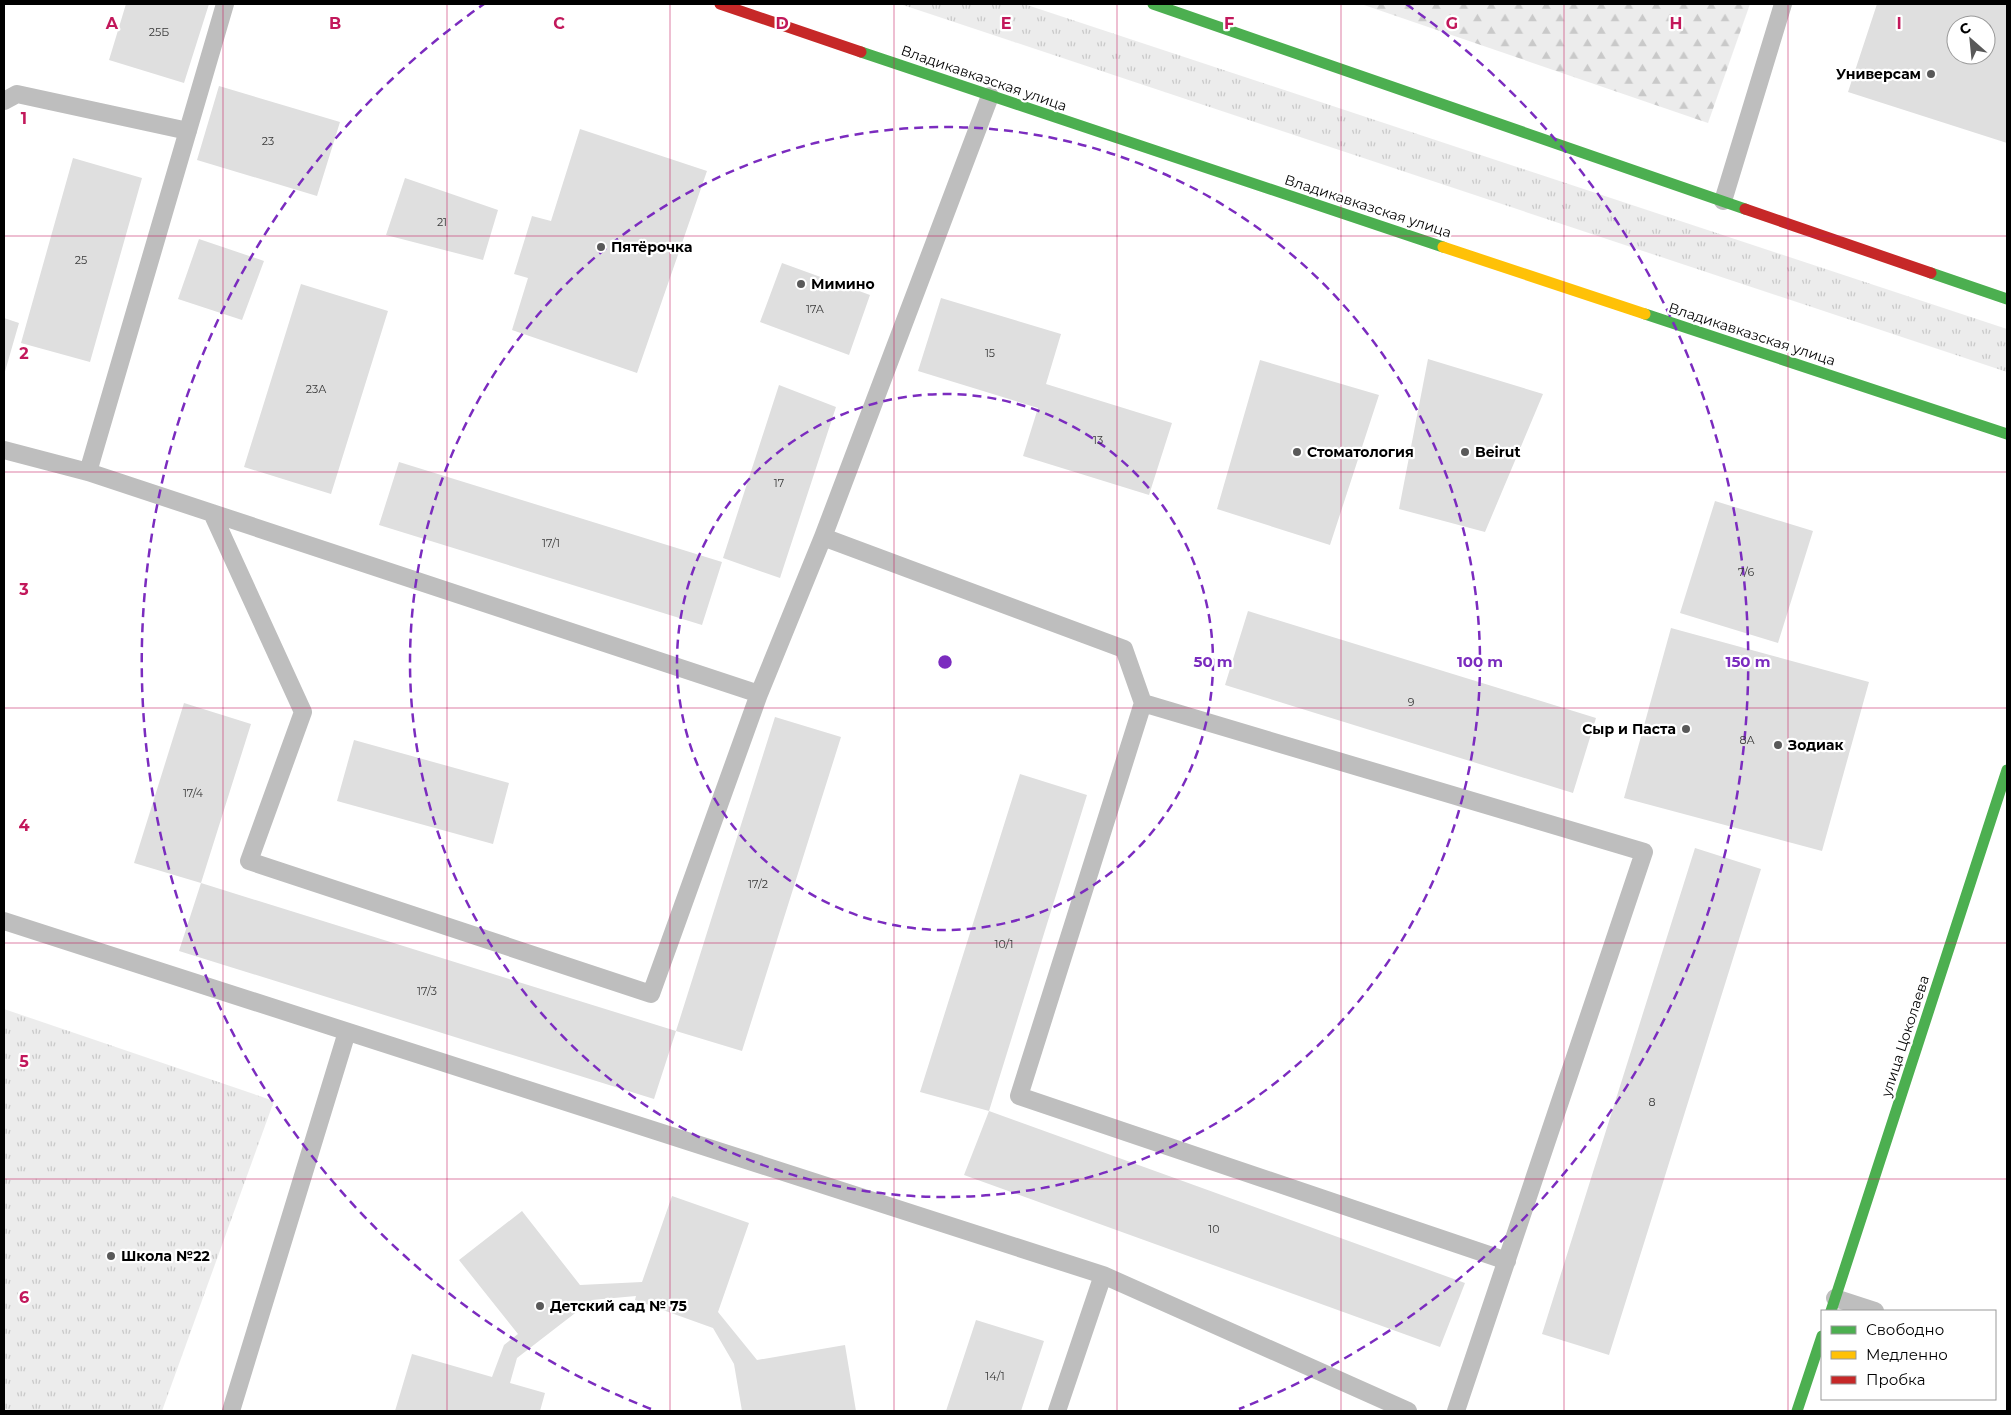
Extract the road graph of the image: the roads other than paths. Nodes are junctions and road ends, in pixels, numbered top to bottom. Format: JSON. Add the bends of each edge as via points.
{"nodes":[{"id":1,"x":225,"y":4,"type":"edge"},
{"id":2,"x":720,"y":4,"type":"edge"},
{"id":3,"x":1153,"y":4,"type":"edge"},
{"id":4,"x":1783,"y":4,"type":"edge"},
{"id":5,"x":990,"y":96,"type":"junction"},
{"id":6,"x":4,"y":101,"type":"edge"},
{"id":7,"x":188,"y":131,"type":"junction"},
{"id":8,"x":1723,"y":201,"type":"junction"},
{"id":9,"x":2007,"y":299,"type":"edge"},
{"id":10,"x":2007,"y":434,"type":"edge"},
{"id":11,"x":4,"y":450,"type":"edge"},
{"id":12,"x":88,"y":472,"type":"junction"},
{"id":13,"x":212,"y":513,"type":"junction"},
{"id":14,"x":823,"y":537,"type":"junction"},
{"id":15,"x":760,"y":694,"type":"junction"},
{"id":16,"x":1143,"y":703,"type":"junction"},
{"id":17,"x":2007,"y":770,"type":"edge"},
{"id":18,"x":4,"y":921,"type":"edge"},
{"id":19,"x":347,"y":1032,"type":"junction"},
{"id":20,"x":1507,"y":1261,"type":"junction"},
{"id":21,"x":1103,"y":1275,"type":"junction"},
{"id":22,"x":1833,"y":1305,"type":"edge"},
{"id":23,"x":1868,"y":1310,"type":"edge"},
{"id":24,"x":1821,"y":1339,"type":"edge"},
{"id":25,"x":231,"y":1411,"type":"edge"},
{"id":26,"x":1057,"y":1411,"type":"edge"},
{"id":27,"x":1408,"y":1411,"type":"edge"},
{"id":28,"x":1456,"y":1411,"type":"edge"},
{"id":29,"x":1796,"y":1411,"type":"edge"}],
"edges":[{"from":1,"to":7,"type":"lane"},
{"from":2,"to":5,"type":"main road","name":"Владикавказская улица"},
{"from":3,"to":8,"type":"main road"},
{"from":4,"to":8,"type":"lane"},
{"from":5,"to":10,"type":"main road","name":"Владикавказская улица"},
{"from":5,"to":14,"type":"lane"},
{"from":6,"to":7,"type":"lane","via":[[17,94]]},
{"from":7,"to":12,"type":"lane"},
{"from":8,"to":9,"type":"main road"},
{"from":11,"to":12,"type":"lane"},
{"from":12,"to":13,"type":"lane"},
{"from":13,"to":15,"type":"lane"},
{"from":13,"to":15,"type":"lane","via":[[303,712],[249,861],[651,994]]},
{"from":14,"to":15,"type":"lane"},
{"from":14,"to":16,"type":"lane","via":[[1124,649]]},
{"from":16,"to":20,"type":"lane","via":[[1019,1096]]},
{"from":16,"to":20,"type":"lane","via":[[1644,852]]},
{"from":17,"to":22,"type":"main road","name":"улица Цоколаева"},
{"from":18,"to":19,"type":"lane"},
{"from":19,"to":21,"type":"lane"},
{"from":19,"to":25,"type":"lane"},
{"from":20,"to":28,"type":"lane"},
{"from":21,"to":26,"type":"lane"},
{"from":21,"to":27,"type":"lane"},
{"from":22,"to":23,"type":"lane"},
{"from":24,"to":29,"type":"main road"}]}
